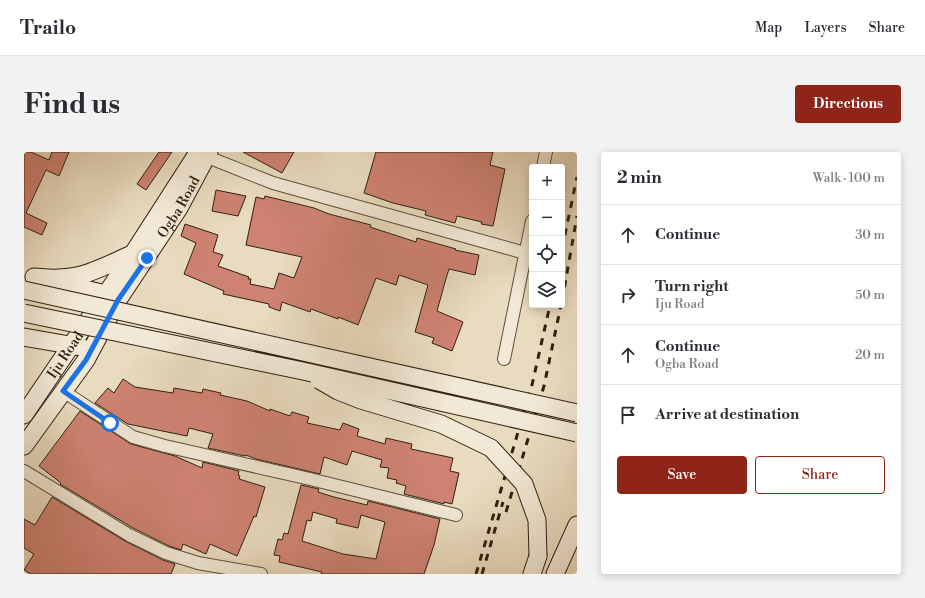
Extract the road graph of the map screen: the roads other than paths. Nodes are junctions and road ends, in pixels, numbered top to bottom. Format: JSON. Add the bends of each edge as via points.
{"nodes":[{"id":1,"x":546,"y":152,"type":"edge"},
{"id":2,"x":201,"y":153,"type":"edge"},
{"id":3,"x":544,"y":164,"type":"edge"},
{"id":4,"x":529,"y":235,"type":"edge"},
{"id":5,"x":525,"y":254,"type":"junction"},
{"id":6,"x":130,"y":255,"type":"junction"},
{"id":7,"x":27,"y":281,"type":"edge"},
{"id":8,"x":112,"y":297,"type":"junction"},
{"id":9,"x":24,"y":314,"type":"edge"},
{"id":10,"x":24,"y":336,"type":"edge"},
{"id":11,"x":72,"y":345,"type":"junction"},
{"id":12,"x":92,"y":349,"type":"junction"},
{"id":13,"x":504,"y":359,"type":"dead end"},
{"id":14,"x":303,"y":371,"type":"junction"},
{"id":15,"x":63,"y":391,"type":"junction"},
{"id":16,"x":577,"y":413,"type":"edge"},
{"id":17,"x":24,"y":414,"type":"edge"},
{"id":18,"x":577,"y":433,"type":"edge"},
{"id":19,"x":24,"y":446,"type":"edge"},
{"id":20,"x":24,"y":471,"type":"edge"},
{"id":21,"x":456,"y":516,"type":"dead end"},
{"id":22,"x":577,"y":525,"type":"edge"},
{"id":23,"x":261,"y":574,"type":"edge"},
{"id":24,"x":532,"y":574,"type":"edge"},
{"id":25,"x":556,"y":574,"type":"edge"}],
"edges":[{"from":1,"to":3,"type":"street"},
{"from":2,"to":5,"type":"street","via":[[273,183]]},
{"from":2,"to":6,"type":"main road","name":"Ogba Road"},
{"from":2,"to":8,"type":"main road","name":"Ogba Road","via":[[179,208]]},
{"from":4,"to":5,"type":"street"},
{"from":5,"to":13,"type":"street"},
{"from":6,"to":7,"type":"main road","via":[[78,277]]},
{"from":6,"to":8,"type":"main road","name":"Ogba Road"},
{"from":7,"to":8,"type":"main road"},
{"from":7,"to":16,"type":"main road","bridge":true},
{"from":8,"to":11,"type":"main road","name":"Iju Road"},
{"from":8,"to":12,"type":"main road","name":"Iju Road"},
{"from":9,"to":14,"type":"main road","bridge":true},
{"from":10,"to":11,"type":"main road"},
{"from":11,"to":12,"type":"main road"},
{"from":11,"to":17,"type":"main road","name":"Iju Road"},
{"from":12,"to":15,"type":"main road","name":"Iju Road"},
{"from":14,"to":18,"type":"main road","bridge":true},
{"from":14,"to":24,"type":"main road","bridge":true,"via":[[338,391],[441,424],[491,448],[524,484],[537,520],[538,556]]},
{"from":15,"to":19,"type":"main road","name":"Iju Road"},
{"from":15,"to":21,"type":"street","via":[[133,437]]},
{"from":20,"to":23,"type":"street","via":[[129,535],[166,552],[198,562]]},
{"from":22,"to":25,"type":"main road"}]}
